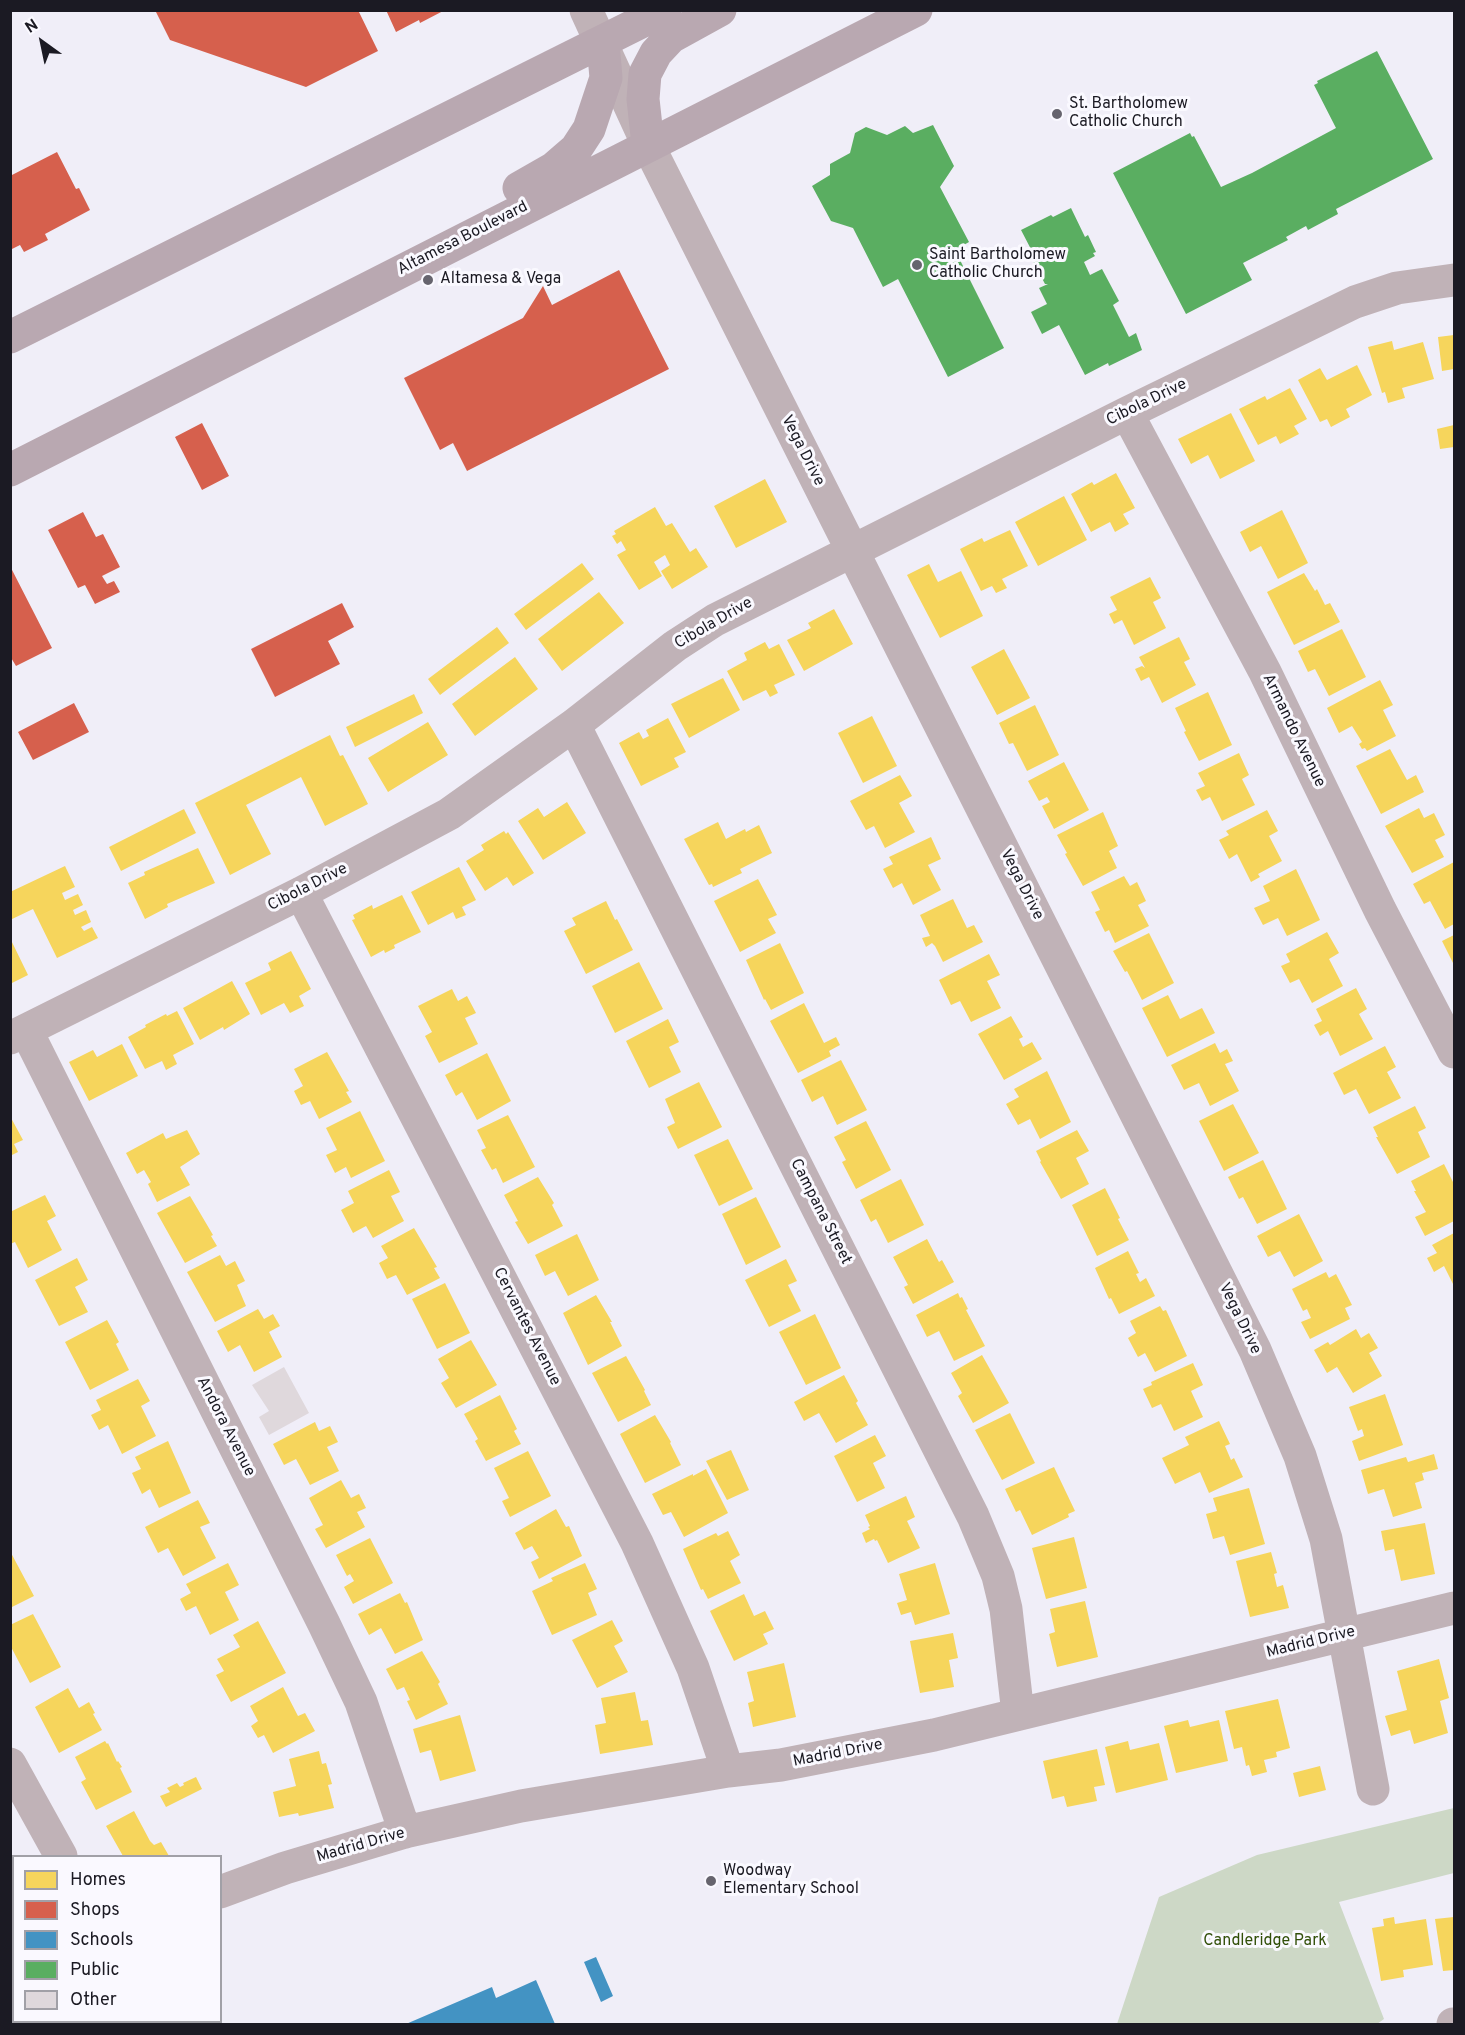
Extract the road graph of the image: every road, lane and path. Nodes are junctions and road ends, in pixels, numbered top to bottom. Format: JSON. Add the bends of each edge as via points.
{"nodes":[{"id":1,"x":586,"y":10,"type":"edge"},
{"id":2,"x":665,"y":10,"type":"edge"},
{"id":3,"x":720,"y":10,"type":"edge"},
{"id":4,"x":916,"y":10,"type":"edge"},
{"id":5,"x":603,"y":43,"type":"junction"},
{"id":6,"x":648,"y":145,"type":"junction"},
{"id":7,"x":426,"y":258,"type":"junction"},
{"id":8,"x":1455,"y":280,"type":"edge"},
{"id":9,"x":10,"y":337,"type":"edge"},
{"id":10,"x":1127,"y":413,"type":"junction"},
{"id":11,"x":10,"y":470,"type":"edge"},
{"id":12,"x":852,"y":550,"type":"junction"},
{"id":13,"x":574,"y":725,"type":"junction"},
{"id":14,"x":301,"y":893,"type":"junction"},
{"id":15,"x":18,"y":1034,"type":"edge"},
{"id":16,"x":1455,"y":1052,"type":"edge"},
{"id":17,"x":1455,"y":1608,"type":"edge"},
{"id":18,"x":1345,"y":1635,"type":"junction"},
{"id":19,"x":1018,"y":1714,"type":"junction"},
{"id":20,"x":10,"y":1764,"type":"edge"},
{"id":21,"x":728,"y":1771,"type":"junction"},
{"id":22,"x":1373,"y":1789,"type":"dead end"},
{"id":23,"x":405,"y":1832,"type":"junction"},
{"id":24,"x":60,"y":1855,"type":"edge"},
{"id":25,"x":222,"y":1891,"type":"edge"}],
"edges":[{"from":1,"to":5,"type":"street","name":"Vega Drive"},
{"from":2,"to":5,"type":"main road"},
{"from":3,"to":6,"type":"main road","via":[[671,37],[656,53],[645,74],[643,99]]},
{"from":4,"to":6,"type":"main road","name":"Altamesa Boulevard"},
{"from":5,"to":6,"type":"street","name":"Vega Drive"},
{"from":5,"to":7,"type":"main road","via":[[606,78],[589,129],[576,149],[554,168],[454,226]]},
{"from":5,"to":9,"type":"main road"},
{"from":6,"to":7,"type":"main road","name":"Altamesa Boulevard"},
{"from":6,"to":12,"type":"street","name":"Vega Drive"},
{"from":7,"to":11,"type":"main road","name":"Altamesa Boulevard"},
{"from":8,"to":10,"type":"street","name":"Cibola Drive","via":[[1397,288],[1355,302]]},
{"from":10,"to":12,"type":"street","name":"Cibola Drive"},
{"from":10,"to":16,"type":"street","name":"Armando Avenue","via":[[1265,672],[1380,910]]},
{"from":12,"to":13,"type":"street","name":"Cibola Drive","via":[[715,620],[675,646]]},
{"from":12,"to":18,"type":"street","name":"Vega Drive","via":[[1255,1350],[1300,1456],[1326,1539]]},
{"from":13,"to":14,"type":"street","name":"Cibola Drive","via":[[449,814]]},
{"from":13,"to":19,"type":"street","name":"Campana Street","via":[[973,1516],[998,1576],[1006,1609]]},
{"from":14,"to":15,"type":"street","name":"Cibola Drive"},
{"from":14,"to":21,"type":"street","name":"Cervantes Avenue","via":[[637,1543],[693,1668]]},
{"from":15,"to":23,"type":"street","name":"Andora Avenue","via":[[361,1702]]},
{"from":17,"to":18,"type":"street","name":"Madrid Drive"},
{"from":18,"to":19,"type":"street","name":"Madrid Drive"},
{"from":18,"to":22,"type":"street","name":"Vega Drive"},
{"from":19,"to":21,"type":"street","name":"Madrid Drive","via":[[793,1763]]},
{"from":20,"to":24,"type":"street"},
{"from":21,"to":23,"type":"street","name":"Madrid Drive","via":[[521,1806]]},
{"from":23,"to":25,"type":"street","name":"Madrid Drive"}]}
